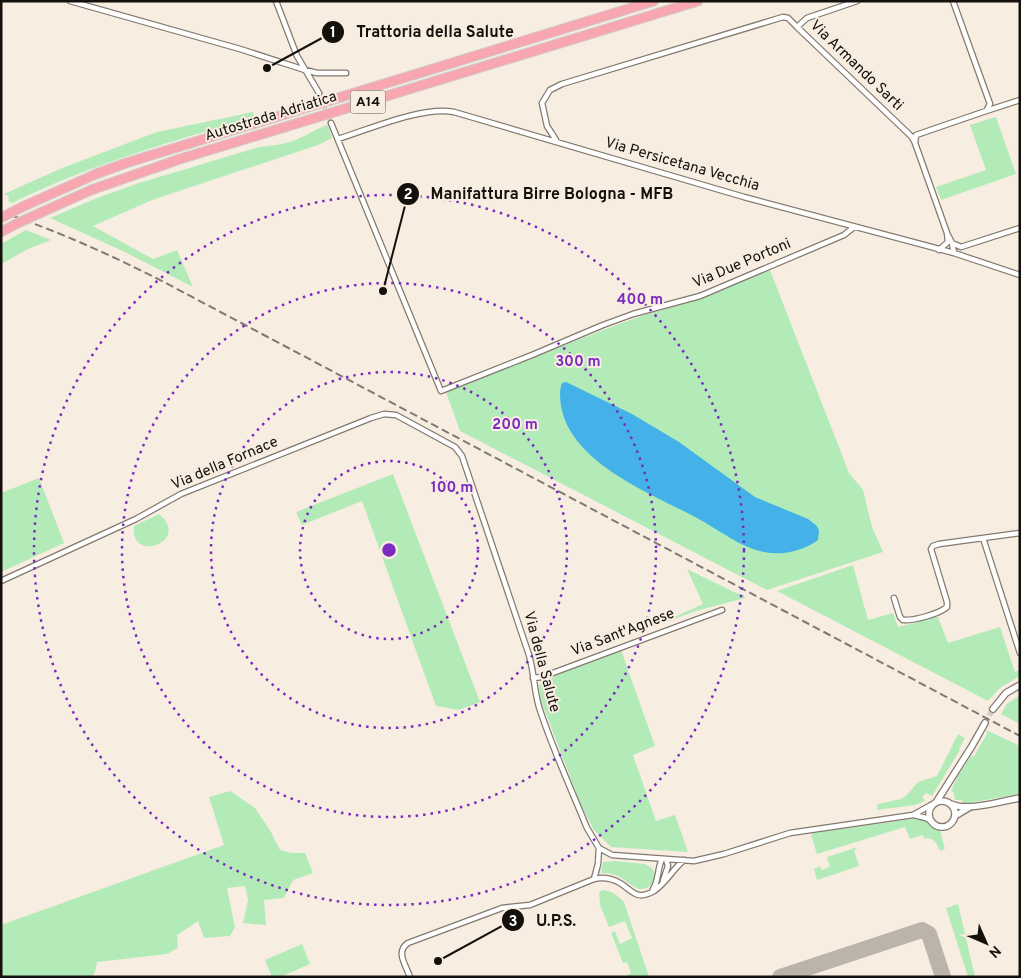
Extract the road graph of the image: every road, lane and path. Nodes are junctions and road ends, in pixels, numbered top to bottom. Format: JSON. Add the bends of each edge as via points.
{"nodes":[{"id":1,"x":70,"y":1,"type":"edge"},
{"id":2,"x":276,"y":1,"type":"edge"},
{"id":3,"x":654,"y":1,"type":"edge"},
{"id":4,"x":698,"y":1,"type":"edge"},
{"id":5,"x":856,"y":1,"type":"edge"},
{"id":6,"x":953,"y":1,"type":"edge"},
{"id":7,"x":798,"y":26,"type":"junction"},
{"id":8,"x":305,"y":70,"type":"junction"},
{"id":9,"x":346,"y":73,"type":"dead end"},
{"id":10,"x":319,"y":93,"type":"tunnel mouth"},
{"id":11,"x":1020,"y":100,"type":"edge"},
{"id":12,"x":990,"y":104,"type":"junction"},
{"id":13,"x":1008,"y":104,"type":"junction"},
{"id":14,"x":986,"y":111,"type":"junction"},
{"id":15,"x":331,"y":123,"type":"tunnel mouth"},
{"id":16,"x":548,"y":127,"type":"junction"},
{"id":17,"x":543,"y":137,"type":"junction"},
{"id":18,"x":338,"y":139,"type":"junction"},
{"id":19,"x":557,"y":142,"type":"junction"},
{"id":20,"x":915,"y":142,"type":"junction"},
{"id":21,"x":1,"y":218,"type":"edge"},
{"id":22,"x":854,"y":227,"type":"junction"},
{"id":23,"x":1020,"y":228,"type":"edge"},
{"id":24,"x":1,"y":232,"type":"edge"},
{"id":25,"x":947,"y":233,"type":"junction"},
{"id":26,"x":952,"y":243,"type":"junction"},
{"id":27,"x":939,"y":250,"type":"junction"},
{"id":28,"x":954,"y":253,"type":"junction"},
{"id":29,"x":1020,"y":275,"type":"edge"},
{"id":30,"x":459,"y":452,"type":"joint"},
{"id":31,"x":1020,"y":533,"type":"edge"},
{"id":32,"x":983,"y":538,"type":"junction"},
{"id":33,"x":1,"y":581,"type":"edge"},
{"id":34,"x":894,"y":598,"type":"dead end"},
{"id":35,"x":722,"y":610,"type":"dead end"},
{"id":36,"x":1020,"y":653,"type":"edge"},
{"id":37,"x":534,"y":678,"type":"junction"},
{"id":38,"x":1020,"y":685,"type":"edge"},
{"id":39,"x":992,"y":709,"type":"tunnel mouth"},
{"id":40,"x":985,"y":723,"type":"tunnel mouth"},
{"id":41,"x":948,"y":786,"type":"junction"},
{"id":42,"x":1020,"y":798,"type":"edge"},
{"id":43,"x":937,"y":801,"type":"junction"},
{"id":44,"x":949,"y":802,"type":"junction"},
{"id":45,"x":931,"y":805,"type":"junction"},
{"id":46,"x":972,"y":806,"type":"junction"},
{"id":47,"x":913,"y":814,"type":"junction"},
{"id":48,"x":955,"y":816,"type":"junction"},
{"id":49,"x":931,"y":821,"type":"junction"},
{"id":50,"x":599,"y":848,"type":"junction"},
{"id":51,"x":664,"y":859,"type":"junction"},
{"id":52,"x":684,"y":860,"type":"junction"},
{"id":53,"x":594,"y":879,"type":"junction"},
{"id":54,"x":663,"y":882,"type":"junction"},
{"id":55,"x":648,"y":893,"type":"junction"},
{"id":56,"x":410,"y":977,"type":"edge"}],
"edges":[{"from":1,"to":8,"type":"street"},
{"from":2,"to":8,"type":"street"},
{"from":3,"to":21,"type":"highway","name":"Autostrada Adriatica","number":"A14","bridge":true,"via":[[126,163]]},
{"from":4,"to":24,"type":"highway","name":"Autostrada Adriatica","number":"A14","bridge":true,"via":[[180,159],[91,190]]},
{"from":5,"to":7,"type":"street","via":[[806,18]]},
{"from":6,"to":12,"type":"street"},
{"from":7,"to":16,"type":"street","name":"Via Armando Sarti","via":[[783,17],[562,84],[550,90],[542,103]]},
{"from":7,"to":20,"type":"street","name":"Via Armando Sarti"},
{"from":8,"to":9,"type":"street"},
{"from":8,"to":10,"type":"street"},
{"from":11,"to":13,"type":"street"},
{"from":12,"to":13,"type":"street"},
{"from":12,"to":14,"type":"street"},
{"from":13,"to":14,"type":"street"},
{"from":14,"to":20,"type":"street","via":[[916,135]]},
{"from":15,"to":18,"type":"street"},
{"from":16,"to":17,"type":"street"},
{"from":16,"to":19,"type":"street","name":"Via Armando Sarti"},
{"from":17,"to":18,"type":"street","name":"Via Persicetana Vecchia","via":[[437,110]]},
{"from":17,"to":19,"type":"street","name":"Via Persicetana Vecchia"},
{"from":18,"to":22,"type":"street","name":"Via Due Portoni","via":[[441,390],[627,317],[700,296],[844,235]]},
{"from":19,"to":22,"type":"street","name":"Via Persicetana Vecchia"},
{"from":20,"to":25,"type":"street","name":"Via Armando Sarti"},
{"from":22,"to":27,"type":"street","name":"Via Persicetana Vecchia"},
{"from":23,"to":26,"type":"street","via":[[961,247]]},
{"from":25,"to":26,"type":"street","name":"Via Armando Sarti"},
{"from":25,"to":27,"type":"street","via":[[948,242]]},
{"from":26,"to":28,"type":"street","name":"Via Armando Sarti"},
{"from":27,"to":28,"type":"street","name":"Via Persicetana Vecchia"},
{"from":28,"to":29,"type":"street","name":"Via Persicetana Vecchia"},
{"from":30,"to":33,"type":"street","name":"Via della Fornace","via":[[396,415],[380,415],[181,494],[136,519]]},
{"from":30,"to":37,"type":"street","name":"Via della Salute"},
{"from":31,"to":32,"type":"street"},
{"from":32,"to":34,"type":"street","via":[[939,544],[931,549],[948,602],[944,609],[913,620],[903,620]]},
{"from":32,"to":36,"type":"street"},
{"from":35,"to":37,"type":"street","name":"Via Sant'Agnese"},
{"from":37,"to":50,"type":"street","name":"Via della Salute","via":[[536,697],[546,725]]},
{"from":38,"to":39,"type":"street","via":[[1006,693]]},
{"from":40,"to":41,"type":"street"},
{"from":41,"to":43,"type":"street"},
{"from":41,"to":44,"type":"street"},
{"from":42,"to":46,"type":"street"},
{"from":43,"to":44,"type":"street"},
{"from":43,"to":45,"type":"street"},
{"from":44,"to":46,"type":"street","via":[[956,806]]},
{"from":44,"to":48,"type":"street"},
{"from":45,"to":47,"type":"street"},
{"from":45,"to":49,"type":"street","via":[[928,813]]},
{"from":46,"to":48,"type":"street"},
{"from":47,"to":49,"type":"street"},
{"from":47,"to":52,"type":"street","via":[[798,832],[709,858]]},
{"from":48,"to":49,"type":"street","via":[[946,826],[938,826]]},
{"from":50,"to":51,"type":"street","via":[[616,856]]},
{"from":50,"to":53,"type":"street"},
{"from":51,"to":52,"type":"street"},
{"from":51,"to":54,"type":"street","via":[[668,866]]},
{"from":51,"to":55,"type":"street","via":[[658,867],[655,886]]},
{"from":52,"to":54,"type":"street"},
{"from":53,"to":55,"type":"street","via":[[612,879],[635,894]]},
{"from":53,"to":56,"type":"street","via":[[530,905],[502,908],[408,943],[401,953]]},
{"from":54,"to":55,"type":"street"}]}
